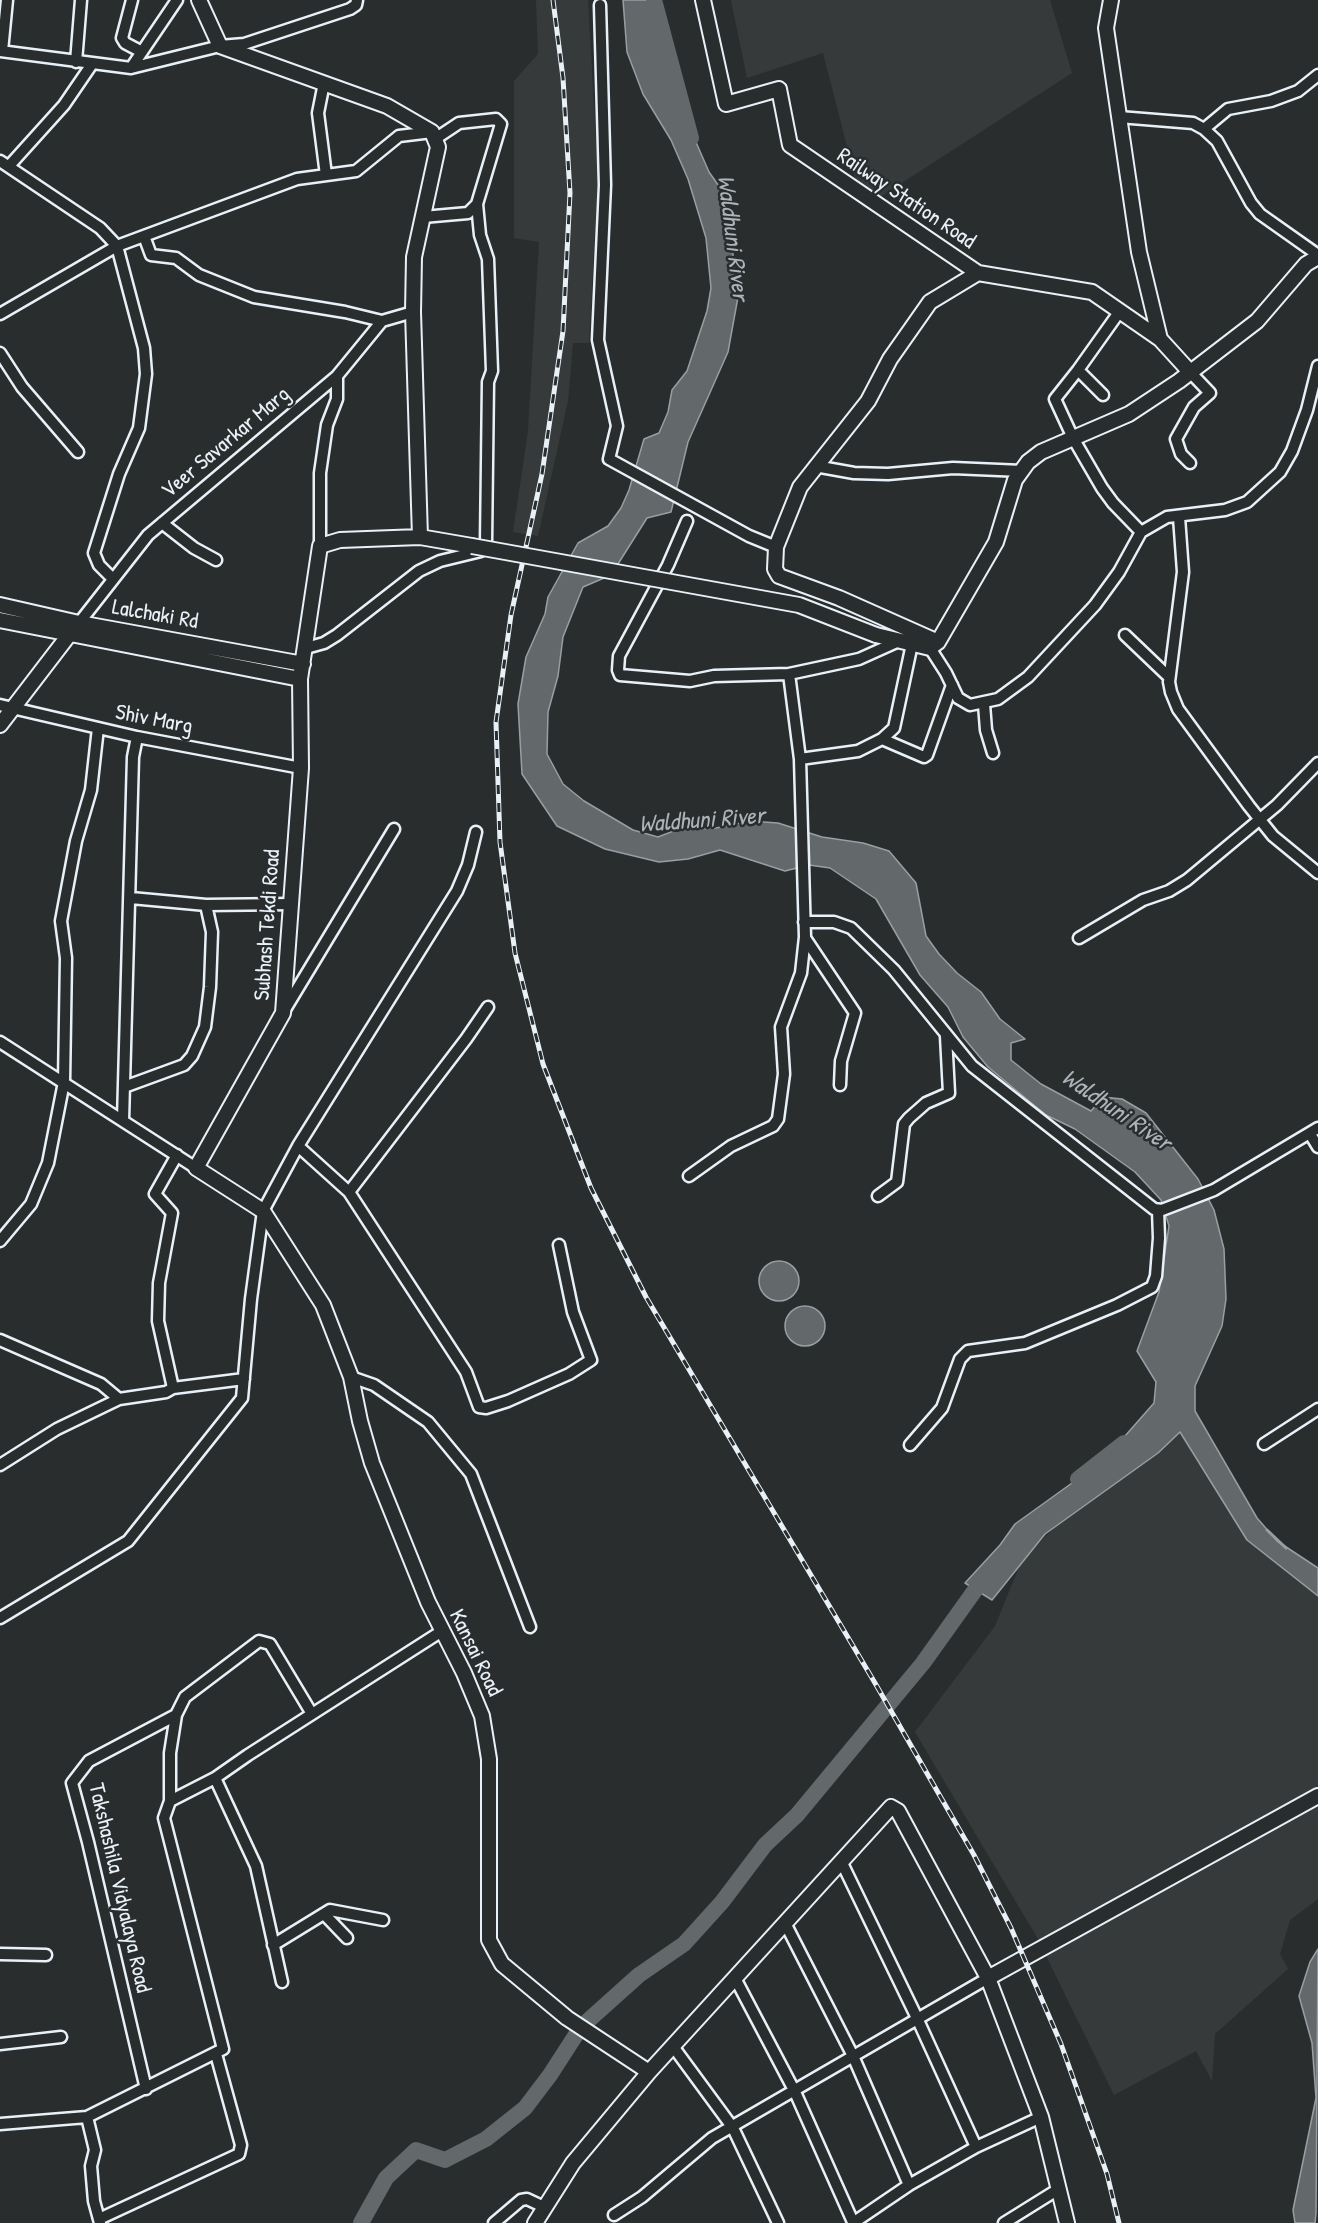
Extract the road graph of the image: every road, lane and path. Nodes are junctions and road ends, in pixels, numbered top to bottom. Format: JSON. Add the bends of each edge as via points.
{"nodes":[{"id":1,"x":7,"y":0,"type":"edge"},
{"id":2,"x":81,"y":0,"type":"edge"},
{"id":3,"x":132,"y":0,"type":"edge"},
{"id":4,"x":177,"y":0,"type":"edge"},
{"id":5,"x":199,"y":0,"type":"edge"},
{"id":6,"x":357,"y":0,"type":"edge"},
{"id":7,"x":703,"y":0,"type":"edge"},
{"id":8,"x":1113,"y":3,"type":"edge"},
{"id":9,"x":600,"y":5,"type":"dead end"},
{"id":10,"x":220,"y":46,"type":"junction"},
{"id":11,"x":1,"y":51,"type":"edge"},
{"id":12,"x":142,"y":52,"type":"junction"},
{"id":13,"x":76,"y":62,"type":"junction"},
{"id":14,"x":92,"y":64,"type":"junction"},
{"id":15,"x":131,"y":68,"type":"junction"},
{"id":16,"x":1318,"y":75,"type":"edge"},
{"id":17,"x":324,"y":83,"type":"junction"},
{"id":18,"x":1119,"y":117,"type":"junction"},
{"id":19,"x":1204,"y":129,"type":"junction"},
{"id":20,"x":434,"y":136,"type":"junction"},
{"id":21,"x":4,"y":164,"type":"edge"},
{"id":22,"x":326,"y":175,"type":"junction"},
{"id":23,"x":477,"y":204,"type":"junction"},
{"id":24,"x":423,"y":217,"type":"junction"},
{"id":25,"x":144,"y":236,"type":"junction"},
{"id":26,"x":117,"y":246,"type":"junction"},
{"id":27,"x":1318,"y":256,"type":"edge"},
{"id":28,"x":978,"y":273,"type":"junction"},
{"id":29,"x":1120,"y":311,"type":"junction"},
{"id":30,"x":412,"y":312,"type":"junction"},
{"id":31,"x":0,"y":314,"type":"edge"},
{"id":32,"x":382,"y":321,"type":"junction"},
{"id":33,"x":1160,"y":339,"type":"junction"},
{"id":34,"x":0,"y":353,"type":"edge"},
{"id":35,"x":1318,"y":366,"type":"edge"},
{"id":36,"x":1078,"y":370,"type":"junction"},
{"id":37,"x":1191,"y":373,"type":"junction"},
{"id":38,"x":337,"y":376,"type":"junction"},
{"id":39,"x":1103,"y":394,"type":"dead end"},
{"id":40,"x":1073,"y":438,"type":"junction"},
{"id":41,"x":78,"y":452,"type":"dead end"},
{"id":42,"x":1190,"y":463,"type":"dead end"},
{"id":43,"x":815,"y":466,"type":"junction"},
{"id":44,"x":1022,"y":471,"type":"junction"},
{"id":45,"x":1179,"y":517,"type":"junction"},
{"id":46,"x":687,"y":521,"type":"dead end"},
{"id":47,"x":162,"y":523,"type":"junction"},
{"id":48,"x":1142,"y":532,"type":"junction"},
{"id":49,"x":420,"y":537,"type":"junction"},
{"id":50,"x":320,"y":546,"type":"junction"},
{"id":51,"x":776,"y":547,"type":"junction"},
{"id":52,"x":216,"y":560,"type":"dead end"},
{"id":53,"x":113,"y":579,"type":"junction"},
{"id":54,"x":0,"y":605,"type":"edge"},
{"id":55,"x":0,"y":620,"type":"edge"},
{"id":56,"x":79,"y":623,"type":"junction"},
{"id":57,"x":1125,"y":635,"type":"dead end"},
{"id":58,"x":68,"y":636,"type":"junction"},
{"id":59,"x":906,"y":643,"type":"junction"},
{"id":60,"x":934,"y":645,"type":"junction"},
{"id":61,"x":306,"y":648,"type":"junction"},
{"id":62,"x":303,"y":664,"type":"junction"},
{"id":63,"x":789,"y":674,"type":"junction"},
{"id":64,"x":1169,"y":677,"type":"junction"},
{"id":65,"x":300,"y":679,"type":"junction"},
{"id":66,"x":952,"y":685,"type":"junction"},
{"id":67,"x":984,"y":704,"type":"junction"},
{"id":68,"x":5,"y":707,"type":"edge"},
{"id":69,"x":0,"y":725,"type":"edge"},
{"id":70,"x":98,"y":728,"type":"junction"},
{"id":71,"x":137,"y":737,"type":"junction"},
{"id":72,"x":882,"y":739,"type":"junction"},
{"id":73,"x":993,"y":753,"type":"dead end"},
{"id":74,"x":800,"y":759,"type":"junction"},
{"id":75,"x":1318,"y":763,"type":"edge"},
{"id":76,"x":301,"y":768,"type":"junction"},
{"id":77,"x":1260,"y":820,"type":"junction"},
{"id":78,"x":394,"y":829,"type":"dead end"},
{"id":79,"x":476,"y":832,"type":"dead end"},
{"id":80,"x":1318,"y":873,"type":"edge"},
{"id":81,"x":131,"y":898,"type":"junction"},
{"id":82,"x":291,"y":904,"type":"junction"},
{"id":83,"x":206,"y":905,"type":"junction"},
{"id":84,"x":804,"y":922,"type":"junction"},
{"id":85,"x":805,"y":937,"type":"junction"},
{"id":86,"x":1079,"y":938,"type":"dead end"},
{"id":87,"x":488,"y":1007,"type":"dead end"},
{"id":88,"x":282,"y":1013,"type":"junction"},
{"id":89,"x":946,"y":1036,"type":"junction"},
{"id":90,"x":0,"y":1042,"type":"edge"},
{"id":91,"x":64,"y":1082,"type":"junction"},
{"id":92,"x":840,"y":1085,"type":"dead end"},
{"id":93,"x":124,"y":1087,"type":"junction"},
{"id":94,"x":123,"y":1120,"type":"junction"},
{"id":95,"x":1314,"y":1131,"type":"edge"},
{"id":96,"x":298,"y":1146,"type":"junction"},
{"id":97,"x":1318,"y":1147,"type":"edge"},
{"id":98,"x":177,"y":1155,"type":"junction"},
{"id":99,"x":196,"y":1168,"type":"junction"},
{"id":100,"x":689,"y":1176,"type":"dead end"},
{"id":101,"x":349,"y":1192,"type":"junction"},
{"id":102,"x":878,"y":1196,"type":"dead end"},
{"id":103,"x":1160,"y":1210,"type":"junction"},
{"id":104,"x":262,"y":1211,"type":"junction"},
{"id":105,"x":0,"y":1241,"type":"edge"},
{"id":106,"x":559,"y":1245,"type":"dead end"},
{"id":107,"x":0,"y":1340,"type":"edge"},
{"id":108,"x":351,"y":1377,"type":"junction"},
{"id":109,"x":244,"y":1379,"type":"junction"},
{"id":110,"x":173,"y":1388,"type":"junction"},
{"id":111,"x":119,"y":1399,"type":"junction"},
{"id":112,"x":1318,"y":1410,"type":"edge"},
{"id":113,"x":1264,"y":1444,"type":"dead end"},
{"id":114,"x":910,"y":1445,"type":"dead end"},
{"id":115,"x":0,"y":1465,"type":"edge"},
{"id":116,"x":0,"y":1618,"type":"edge"},
{"id":117,"x":530,"y":1627,"type":"dead end"},
{"id":118,"x":442,"y":1631,"type":"junction"},
{"id":119,"x":312,"y":1714,"type":"junction"},
{"id":120,"x":176,"y":1715,"type":"junction"},
{"id":121,"x":215,"y":1778,"type":"junction"},
{"id":122,"x":1318,"y":1796,"type":"edge"},
{"id":123,"x":170,"y":1801,"type":"junction"},
{"id":124,"x":841,"y":1861,"type":"junction"},
{"id":125,"x":324,"y":1914,"type":"junction"},
{"id":126,"x":382,"y":1920,"type":"dead end"},
{"id":127,"x":785,"y":1923,"type":"junction"},
{"id":128,"x":347,"y":1938,"type":"dead end"},
{"id":129,"x":273,"y":1945,"type":"junction"},
{"id":130,"x":0,"y":1954,"type":"edge"},
{"id":131,"x":46,"y":1955,"type":"dead end"},
{"id":132,"x":735,"y":1978,"type":"junction"},
{"id":133,"x":988,"y":1978,"type":"junction"},
{"id":134,"x":282,"y":1982,"type":"dead end"},
{"id":135,"x":917,"y":2018,"type":"junction"},
{"id":136,"x":61,"y":2037,"type":"dead end"},
{"id":137,"x":0,"y":2044,"type":"edge"},
{"id":138,"x":672,"y":2045,"type":"junction"},
{"id":139,"x":216,"y":2054,"type":"junction"},
{"id":140,"x":853,"y":2056,"type":"junction"},
{"id":141,"x":649,"y":2072,"type":"junction"},
{"id":142,"x":146,"y":2089,"type":"junction"},
{"id":143,"x":795,"y":2092,"type":"junction"},
{"id":144,"x":1041,"y":2116,"type":"junction"},
{"id":145,"x":87,"y":2117,"type":"junction"},
{"id":146,"x":0,"y":2124,"type":"edge"},
{"id":147,"x":733,"y":2128,"type":"junction"},
{"id":148,"x":976,"y":2147,"type":"junction"},
{"id":149,"x":909,"y":2185,"type":"junction"},
{"id":150,"x":1057,"y":2190,"type":"junction"},
{"id":151,"x":544,"y":2207,"type":"junction"},
{"id":152,"x":614,"y":2215,"type":"dead end"},
{"id":153,"x":100,"y":2221,"type":"edge"},
{"id":154,"x":494,"y":2223,"type":"edge"},
{"id":155,"x":535,"y":2223,"type":"edge"},
{"id":156,"x":778,"y":2223,"type":"edge"},
{"id":157,"x":853,"y":2223,"type":"edge"},
{"id":158,"x":1004,"y":2223,"type":"edge"},
{"id":159,"x":1067,"y":2223,"type":"edge"}],
"edges":[{"from":1,"to":11,"type":"street"},
{"from":2,"to":13,"type":"street"},
{"from":3,"to":12,"type":"street","via":[[122,38]]},
{"from":4,"to":12,"type":"street"},
{"from":5,"to":10,"type":"street"},
{"from":6,"to":10,"type":"street","via":[[350,9],[243,44]]},
{"from":7,"to":28,"type":"street","name":"Railway Station Road","via":[[726,104],[779,90],[790,145]]},
{"from":8,"to":18,"type":"street","via":[[1106,28]]},
{"from":9,"to":51,"type":"street","via":[[605,185],[598,340],[617,426],[609,459]]},
{"from":10,"to":15,"type":"street"},
{"from":10,"to":17,"type":"street"},
{"from":11,"to":13,"type":"street"},
{"from":12,"to":15,"type":"street"},
{"from":13,"to":14,"type":"street"},
{"from":14,"to":15,"type":"street"},
{"from":14,"to":21,"type":"street","via":[[64,105]]},
{"from":16,"to":19,"type":"street","via":[[1299,91],[1228,109]]},
{"from":17,"to":20,"type":"street","via":[[387,106]]},
{"from":17,"to":22,"type":"street","via":[[318,113]]},
{"from":18,"to":19,"type":"street","via":[[1193,123]]},
{"from":18,"to":33,"type":"street","via":[[1139,252]]},
{"from":19,"to":27,"type":"street","via":[[1217,141],[1260,214]]},
{"from":20,"to":22,"type":"street","via":[[399,135],[356,171]]},
{"from":20,"to":23,"type":"street","via":[[459,123],[500,121]]},
{"from":20,"to":24,"type":"street","via":[[438,147]]},
{"from":21,"to":26,"type":"street","via":[[100,228]]},
{"from":22,"to":25,"type":"street","via":[[297,179]]},
{"from":23,"to":24,"type":"street","via":[[468,213]]},
{"from":23,"to":61,"type":"street","via":[[480,235],[488,259],[492,372],[486,543],[482,551],[440,561],[420,571],[324,644]]},
{"from":24,"to":30,"type":"street","via":[[414,257]]},
{"from":25,"to":26,"type":"street"},
{"from":25,"to":32,"type":"street","via":[[151,255],[176,258],[199,275],[254,297]]},
{"from":26,"to":31,"type":"street"},
{"from":26,"to":53,"type":"street","via":[[144,348],[146,374],[139,428],[119,474],[94,553],[99,565]]},
{"from":27,"to":37,"type":"street","via":[[1306,264],[1257,321]]},
{"from":28,"to":29,"type":"street","name":"Railway Station Road","via":[[1092,292]]},
{"from":28,"to":43,"type":"street","via":[[930,302],[890,359],[868,401]]},
{"from":29,"to":33,"type":"street","name":"Railway Station Road"},
{"from":29,"to":36,"type":"street"},
{"from":30,"to":32,"type":"street"},
{"from":30,"to":49,"type":"street"},
{"from":32,"to":38,"type":"street","name":"Veer Savarkar Marg"},
{"from":33,"to":37,"type":"street","name":"Railway Station Road"},
{"from":34,"to":41,"type":"street","via":[[22,387]]},
{"from":35,"to":45,"type":"street","via":[[1293,451],[1280,472],[1247,502],[1225,510]]},
{"from":36,"to":39,"type":"street"},
{"from":36,"to":40,"type":"street","via":[[1055,399]]},
{"from":37,"to":40,"type":"street","via":[[1129,414]]},
{"from":37,"to":42,"type":"street","via":[[1210,393],[1194,407],[1176,439],[1181,454]]},
{"from":38,"to":47,"type":"street","name":"Veer Savarkar Marg"},
{"from":38,"to":50,"type":"street","via":[[337,399],[327,425],[320,473]]},
{"from":40,"to":44,"type":"street","via":[[1041,452]]},
{"from":40,"to":48,"type":"street","via":[[1113,503]]},
{"from":43,"to":44,"type":"street","via":[[888,474],[953,468]]},
{"from":43,"to":51,"type":"street","via":[[800,487]]},
{"from":44,"to":60,"type":"street","via":[[1015,480],[996,542]]},
{"from":45,"to":48,"type":"street","via":[[1167,517]]},
{"from":45,"to":64,"type":"street","via":[[1183,572]]},
{"from":46,"to":63,"type":"street","via":[[620,656],[620,675],[690,681],[714,676]]},
{"from":47,"to":52,"type":"street"},
{"from":47,"to":53,"type":"street","name":"Veer Savarkar Marg"},
{"from":48,"to":67,"type":"street","via":[[1119,572],[1069,634],[1028,677],[998,699]]},
{"from":49,"to":50,"type":"street","via":[[340,540]]},
{"from":49,"to":59,"type":"street","bridge":true,"via":[[799,605]]},
{"from":50,"to":61,"type":"street","name":"Subhash Tekdi Road"},
{"from":51,"to":60,"type":"street","via":[[775,569],[779,576],[838,598]]},
{"from":53,"to":56,"type":"street","name":"Veer Savarkar Marg"},
{"from":54,"to":56,"type":"street","name":"Lalchaki Rd"},
{"from":55,"to":58,"type":"street","name":"Lalchaki Rd"},
{"from":56,"to":58,"type":"street"},
{"from":56,"to":62,"type":"street","name":"Lalchaki Rd"},
{"from":57,"to":64,"type":"street"},
{"from":58,"to":65,"type":"street","name":"Lalchaki Rd"},
{"from":58,"to":68,"type":"street"},
{"from":59,"to":60,"type":"street"},
{"from":59,"to":63,"type":"street","via":[[859,659]]},
{"from":59,"to":72,"type":"street","via":[[894,728]]},
{"from":60,"to":66,"type":"street"},
{"from":61,"to":62,"type":"street","name":"Subhash Tekdi Road"},
{"from":62,"to":65,"type":"street","name":"Subhash Tekdi Road"},
{"from":63,"to":74,"type":"street"},
{"from":64,"to":77,"type":"street","via":[[1178,709]]},
{"from":65,"to":76,"type":"street","name":"Subhash Tekdi Road"},
{"from":66,"to":67,"type":"street","via":[[958,698],[970,705]]},
{"from":66,"to":72,"type":"street","via":[[927,755],[921,757]]},
{"from":67,"to":73,"type":"street"},
{"from":68,"to":69,"type":"street"},
{"from":68,"to":70,"type":"street","name":"Shiv Marg"},
{"from":70,"to":71,"type":"street","name":"Shiv Marg"},
{"from":70,"to":91,"type":"street","via":[[91,790],[76,841],[61,921],[66,958]]},
{"from":71,"to":76,"type":"street","name":"Shiv Marg"},
{"from":71,"to":81,"type":"street"},
{"from":72,"to":74,"type":"street","via":[[858,751]]},
{"from":74,"to":84,"type":"street"},
{"from":75,"to":77,"type":"street"},
{"from":76,"to":82,"type":"street","name":"Subhash Tekdi Road"},
{"from":77,"to":80,"type":"street","via":[[1290,852]]},
{"from":77,"to":86,"type":"street","via":[[1177,887],[1143,900]]},
{"from":78,"to":88,"type":"street"},
{"from":79,"to":96,"type":"street","via":[[457,891]]},
{"from":81,"to":83,"type":"street"},
{"from":81,"to":93,"type":"street"},
{"from":82,"to":83,"type":"street"},
{"from":82,"to":88,"type":"street","name":"Subhash Tekdi Road"},
{"from":83,"to":93,"type":"street","via":[[212,932],[210,987],[205,1027],[192,1056],[184,1065]]},
{"from":84,"to":85,"type":"street"},
{"from":84,"to":89,"type":"street","via":[[834,922],[851,928],[894,970]]},
{"from":85,"to":92,"type":"street","via":[[855,1013],[841,1061]]},
{"from":85,"to":100,"type":"street","via":[[801,973],[781,1027],[784,1074],[777,1123],[731,1146]]},
{"from":87,"to":101,"type":"street"},
{"from":88,"to":99,"type":"street","name":"Subhash Tekdi Road"},
{"from":89,"to":102,"type":"street","via":[[949,1094],[926,1103],[904,1125],[897,1182]]},
{"from":89,"to":103,"type":"street","via":[[972,1066]]},
{"from":90,"to":91,"type":"street"},
{"from":91,"to":94,"type":"street"},
{"from":91,"to":105,"type":"street","via":[[48,1163],[31,1204]]},
{"from":93,"to":94,"type":"street"},
{"from":94,"to":98,"type":"street"},
{"from":95,"to":97,"type":"street"},
{"from":95,"to":103,"type":"street","via":[[1214,1190]]},
{"from":96,"to":101,"type":"street"},
{"from":96,"to":104,"type":"street"},
{"from":98,"to":99,"type":"street"},
{"from":98,"to":110,"type":"street","via":[[154,1194],[172,1213],[159,1283],[158,1321]]},
{"from":99,"to":104,"type":"street"},
{"from":101,"to":106,"type":"street","via":[[466,1372],[479,1407],[508,1401],[591,1360],[573,1312]]},
{"from":103,"to":114,"type":"street","via":[[1152,1287],[1118,1305],[1025,1342],[968,1351],[960,1359],[942,1408]]},
{"from":104,"to":108,"type":"street","name":"Kansai Road","via":[[323,1305]]},
{"from":104,"to":109,"type":"street"},
{"from":107,"to":111,"type":"street","via":[[101,1384]]},
{"from":108,"to":117,"type":"street","via":[[374,1385],[428,1422],[471,1474]]},
{"from":108,"to":118,"type":"street","name":"Kansai Road","via":[[372,1462]]},
{"from":109,"to":110,"type":"street"},
{"from":109,"to":116,"type":"street","via":[[242,1398],[128,1541]]},
{"from":110,"to":111,"type":"street"},
{"from":111,"to":115,"type":"street","via":[[57,1429]]},
{"from":112,"to":113,"type":"street"},
{"from":118,"to":119,"type":"street"},
{"from":118,"to":141,"type":"street","name":"Kansai Road","via":[[482,1716],[489,1759],[489,1940],[502,1964],[567,2018]]},
{"from":119,"to":120,"type":"street","via":[[270,1644],[259,1641],[185,1697]]},
{"from":119,"to":121,"type":"street"},
{"from":120,"to":123,"type":"street","via":[[170,1754]]},
{"from":120,"to":142,"type":"street","name":"Takshashila Vidyalaya Road","via":[[89,1761],[72,1784]]},
{"from":121,"to":123,"type":"street"},
{"from":121,"to":129,"type":"street","via":[[256,1866]]},
{"from":122,"to":133,"type":"street"},
{"from":123,"to":139,"type":"street","via":[[164,1818],[223,2049]]},
{"from":124,"to":127,"type":"street"},
{"from":124,"to":133,"type":"street","via":[[887,1809],[895,1807]]},
{"from":124,"to":135,"type":"street"},
{"from":125,"to":126,"type":"street","via":[[337,1910]]},
{"from":125,"to":128,"type":"street"},
{"from":125,"to":129,"type":"street"},
{"from":127,"to":132,"type":"street"},
{"from":127,"to":140,"type":"street"},
{"from":129,"to":134,"type":"street"},
{"from":130,"to":131,"type":"street"},
{"from":132,"to":138,"type":"street"},
{"from":132,"to":143,"type":"street"},
{"from":133,"to":135,"type":"street"},
{"from":133,"to":144,"type":"street"},
{"from":135,"to":140,"type":"street"},
{"from":135,"to":148,"type":"street"},
{"from":136,"to":137,"type":"street"},
{"from":138,"to":141,"type":"street"},
{"from":138,"to":147,"type":"street"},
{"from":139,"to":142,"type":"street"},
{"from":139,"to":153,"type":"street","via":[[241,2145],[239,2154]]},
{"from":140,"to":143,"type":"street"},
{"from":140,"to":149,"type":"street"},
{"from":141,"to":151,"type":"street","via":[[573,2163]]},
{"from":142,"to":145,"type":"street"},
{"from":143,"to":147,"type":"street"},
{"from":143,"to":157,"type":"street"},
{"from":144,"to":148,"type":"street"},
{"from":144,"to":150,"type":"street"},
{"from":145,"to":146,"type":"street"},
{"from":145,"to":153,"type":"street","via":[[95,2150],[94,2201]]},
{"from":147,"to":152,"type":"street","via":[[712,2138],[642,2197]]},
{"from":147,"to":156,"type":"street"},
{"from":148,"to":149,"type":"street"},
{"from":149,"to":157,"type":"street"},
{"from":150,"to":158,"type":"street"},
{"from":150,"to":159,"type":"street"},
{"from":151,"to":154,"type":"street","via":[[521,2200]]},
{"from":151,"to":155,"type":"street"}]}
